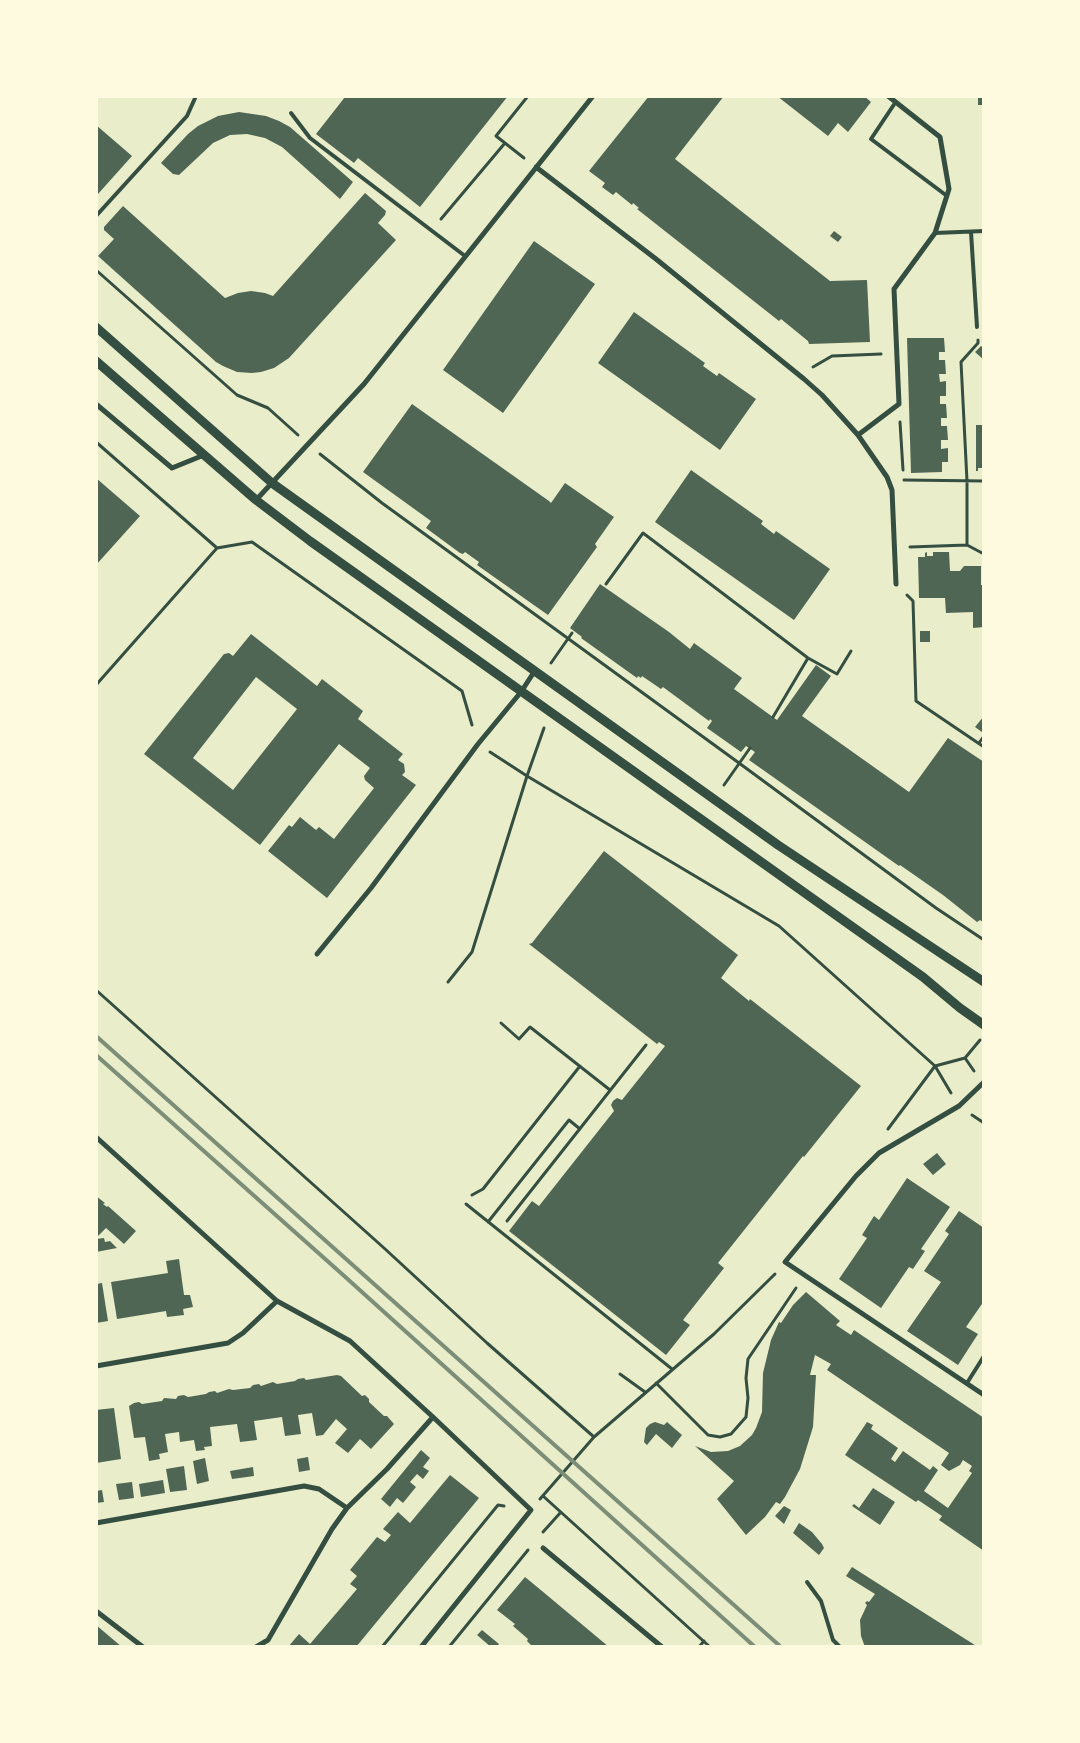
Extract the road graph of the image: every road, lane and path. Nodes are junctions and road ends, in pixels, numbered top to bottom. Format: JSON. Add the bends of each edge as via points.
{"nodes":[{"id":1,"x":196,"y":96,"type":"edge"},
{"id":2,"x":528,"y":96,"type":"edge"},
{"id":3,"x":593,"y":96,"type":"edge"},
{"id":4,"x":888,"y":96,"type":"edge"},
{"id":5,"x":896,"y":102,"type":"junction"},
{"id":6,"x":291,"y":113,"type":"dead end"},
{"id":7,"x":504,"y":143,"type":"junction"},
{"id":8,"x":536,"y":167,"type":"junction"},
{"id":9,"x":947,"y":196,"type":"junction"},
{"id":10,"x":96,"y":216,"type":"edge"},
{"id":11,"x":431,"y":230,"type":"junction"},
{"id":12,"x":984,"y":231,"type":"edge"},
{"id":13,"x":971,"y":232,"type":"junction"},
{"id":14,"x":936,"y":233,"type":"junction"},
{"id":15,"x":465,"y":256,"type":"junction"},
{"id":16,"x":96,"y":270,"type":"edge"},
{"id":17,"x":96,"y":327,"type":"edge"},
{"id":18,"x":977,"y":327,"type":"joint"},
{"id":19,"x":897,"y":353,"type":"junction"},
{"id":20,"x":96,"y":361,"type":"edge"},
{"id":21,"x":804,"y":380,"type":"junction"},
{"id":22,"x":96,"y":404,"type":"edge"},
{"id":23,"x":899,"y":404,"type":"junction"},
{"id":24,"x":858,"y":435,"type":"junction"},
{"id":25,"x":96,"y":442,"type":"edge"},
{"id":26,"x":308,"y":444,"type":"junction"},
{"id":27,"x":204,"y":455,"type":"junction"},
{"id":28,"x":903,"y":480,"type":"junction"},
{"id":29,"x":967,"y":481,"type":"junction"},
{"id":30,"x":984,"y":481,"type":"edge"},
{"id":31,"x":272,"y":483,"type":"junction"},
{"id":32,"x":892,"y":490,"type":"junction"},
{"id":33,"x":256,"y":500,"type":"junction"},
{"id":34,"x":967,"y":545,"type":"junction"},
{"id":35,"x":217,"y":548,"type":"junction"},
{"id":36,"x":894,"y":548,"type":"junction"},
{"id":37,"x":984,"y":554,"type":"edge"},
{"id":38,"x":606,"y":584,"type":"dead end"},
{"id":39,"x":896,"y":584,"type":"joint"},
{"id":40,"x":572,"y":633,"type":"dead end"},
{"id":41,"x":568,"y":638,"type":"junction"},
{"id":42,"x":851,"y":651,"type":"dead end"},
{"id":43,"x":808,"y":658,"type":"junction"},
{"id":44,"x":538,"y":674,"type":"junction"},
{"id":45,"x":96,"y":685,"type":"edge"},
{"id":46,"x":520,"y":692,"type":"junction"},
{"id":47,"x":550,"y":712,"type":"junction"},
{"id":48,"x":772,"y":717,"type":"dead end"},
{"id":49,"x":984,"y":736,"type":"edge"},
{"id":50,"x":979,"y":743,"type":"junction"},
{"id":51,"x":478,"y":744,"type":"junction"},
{"id":52,"x":984,"y":747,"type":"edge"},
{"id":53,"x":750,"y":748,"type":"dead end"},
{"id":54,"x":739,"y":763,"type":"junction"},
{"id":55,"x":527,"y":776,"type":"junction"},
{"id":56,"x":714,"y":799,"type":"junction"},
{"id":57,"x":984,"y":940,"type":"edge"},
{"id":58,"x":318,"y":954,"type":"dead end"},
{"id":59,"x":448,"y":982,"type":"dead end"},
{"id":60,"x":984,"y":982,"type":"edge"},
{"id":61,"x":96,"y":990,"type":"edge"},
{"id":62,"x":501,"y":1024,"type":"dead end"},
{"id":63,"x":984,"y":1025,"type":"edge"},
{"id":64,"x":984,"y":1035,"type":"edge"},
{"id":65,"x":646,"y":1045,"type":"dead end"},
{"id":66,"x":580,"y":1066,"type":"junction"},
{"id":67,"x":935,"y":1066,"type":"junction"},
{"id":68,"x":984,"y":1082,"type":"edge"},
{"id":69,"x":610,"y":1090,"type":"junction"},
{"id":70,"x":580,"y":1129,"type":"junction"},
{"id":71,"x":96,"y":1137,"type":"edge"},
{"id":72,"x":879,"y":1153,"type":"junction"},
{"id":73,"x":472,"y":1195,"type":"dead end"},
{"id":74,"x":466,"y":1204,"type":"dead end"},
{"id":75,"x":507,"y":1221,"type":"dead end"},
{"id":76,"x":488,"y":1222,"type":"junction"},
{"id":77,"x":785,"y":1262,"type":"junction"},
{"id":78,"x":805,"y":1275,"type":"junction"},
{"id":79,"x":278,"y":1301,"type":"junction"},
{"id":80,"x":984,"y":1356,"type":"edge"},
{"id":81,"x":96,"y":1366,"type":"edge"},
{"id":82,"x":672,"y":1369,"type":"junction"},
{"id":83,"x":620,"y":1374,"type":"dead end"},
{"id":84,"x":656,"y":1383,"type":"junction"},
{"id":85,"x":966,"y":1383,"type":"junction"},
{"id":86,"x":645,"y":1392,"type":"junction"},
{"id":87,"x":984,"y":1394,"type":"edge"},
{"id":88,"x":434,"y":1417,"type":"junction"},
{"id":89,"x":594,"y":1437,"type":"junction"},
{"id":90,"x":543,"y":1496,"type":"junction"},
{"id":91,"x":347,"y":1508,"type":"junction"},
{"id":92,"x":532,"y":1510,"type":"junction"},
{"id":93,"x":561,"y":1512,"type":"junction"},
{"id":94,"x":96,"y":1523,"type":"edge"},
{"id":95,"x":540,"y":1535,"type":"dead end"},
{"id":96,"x":543,"y":1548,"type":"dead end"},
{"id":97,"x":528,"y":1550,"type":"dead end"},
{"id":98,"x":807,"y":1582,"type":"dead end"},
{"id":99,"x":96,"y":1611,"type":"edge"},
{"id":100,"x":704,"y":1641,"type":"junction"},
{"id":101,"x":142,"y":1647,"type":"edge"},
{"id":102,"x":256,"y":1647,"type":"edge"},
{"id":103,"x":382,"y":1647,"type":"edge"},
{"id":104,"x":421,"y":1647,"type":"edge"},
{"id":105,"x":449,"y":1647,"type":"edge"},
{"id":106,"x":662,"y":1647,"type":"edge"},
{"id":107,"x":699,"y":1647,"type":"edge"},
{"id":108,"x":710,"y":1647,"type":"edge"},
{"id":109,"x":840,"y":1647,"type":"edge"}],
"edges":[{"from":1,"to":10,"type":"lane","via":[[187,116]]},
{"from":2,"to":7,"type":"path","via":[[496,136]]},
{"from":3,"to":8,"type":"street"},
{"from":4,"to":5,"type":"street"},
{"from":5,"to":9,"type":"street","via":[[940,137],[949,189]]},
{"from":5,"to":9,"type":"lane","via":[[871,139]]},
{"from":6,"to":11,"type":"lane","via":[[310,138]]},
{"from":7,"to":8,"type":"path"},
{"from":7,"to":11,"type":"path"},
{"from":8,"to":15,"type":"street"},
{"from":8,"to":21,"type":"street","via":[[656,259]]},
{"from":9,"to":14,"type":"street"},
{"from":11,"to":15,"type":"lane"},
{"from":12,"to":13,"type":"lane"},
{"from":13,"to":14,"type":"lane"},
{"from":13,"to":18,"type":"lane"},
{"from":14,"to":19,"type":"street","via":[[894,289]]},
{"from":15,"to":26,"type":"street","via":[[364,384]]},
{"from":16,"to":26,"type":"path","via":[[237,395],[268,408]]},
{"from":17,"to":31,"type":"street"},
{"from":18,"to":29,"type":"path","via":[[978,343],[961,362]]},
{"from":19,"to":21,"type":"path","via":[[832,356],[812,368]]},
{"from":19,"to":23,"type":"street"},
{"from":20,"to":27,"type":"street"},
{"from":21,"to":24,"type":"street","via":[[822,394]]},
{"from":22,"to":27,"type":"street","via":[[172,468]]},
{"from":23,"to":24,"type":"street"},
{"from":23,"to":28,"type":"path"},
{"from":24,"to":32,"type":"street","via":[[888,477]]},
{"from":25,"to":35,"type":"path"},
{"from":26,"to":31,"type":"street"},
{"from":26,"to":41,"type":"path","via":[[382,503]]},
{"from":27,"to":33,"type":"street"},
{"from":28,"to":29,"type":"path"},
{"from":28,"to":32,"type":"path"},
{"from":29,"to":30,"type":"path"},
{"from":29,"to":34,"type":"path"},
{"from":31,"to":33,"type":"street"},
{"from":31,"to":44,"type":"street"},
{"from":32,"to":36,"type":"street"},
{"from":33,"to":46,"type":"street"},
{"from":34,"to":36,"type":"path"},
{"from":34,"to":37,"type":"path"},
{"from":35,"to":45,"type":"path"},
{"from":35,"to":51,"type":"path","via":[[252,542],[462,691]]},
{"from":36,"to":39,"type":"street"},
{"from":38,"to":43,"type":"path","via":[[643,533]]},
{"from":39,"to":50,"type":"path","via":[[913,600],[916,701]]},
{"from":40,"to":41,"type":"path"},
{"from":41,"to":44,"type":"path"},
{"from":41,"to":54,"type":"path"},
{"from":42,"to":43,"type":"path","via":[[837,674]]},
{"from":43,"to":48,"type":"path"},
{"from":44,"to":46,"type":"street"},
{"from":44,"to":56,"type":"street"},
{"from":46,"to":47,"type":"street"},
{"from":46,"to":51,"type":"street"},
{"from":47,"to":55,"type":"path"},
{"from":47,"to":63,"type":"street","via":[[923,977]]},
{"from":49,"to":50,"type":"path"},
{"from":50,"to":52,"type":"path"},
{"from":51,"to":55,"type":"path"},
{"from":51,"to":58,"type":"street"},
{"from":53,"to":54,"type":"path"},
{"from":54,"to":56,"type":"path"},
{"from":54,"to":57,"type":"path"},
{"from":55,"to":59,"type":"path","via":[[472,952]]},
{"from":55,"to":67,"type":"path","via":[[779,926]]},
{"from":56,"to":60,"type":"street"},
{"from":61,"to":89,"type":"path"},
{"from":62,"to":66,"type":"path","via":[[519,1040],[530,1027]]},
{"from":64,"to":67,"type":"path","via":[[965,1058]]},
{"from":65,"to":69,"type":"path"},
{"from":66,"to":69,"type":"path"},
{"from":66,"to":73,"type":"path","via":[[483,1189]]},
{"from":67,"to":72,"type":"path","via":[[888,1128]]},
{"from":68,"to":72,"type":"street","via":[[959,1106]]},
{"from":69,"to":70,"type":"path"},
{"from":70,"to":75,"type":"path"},
{"from":70,"to":76,"type":"path","via":[[569,1120]]},
{"from":71,"to":79,"type":"street"},
{"from":72,"to":77,"type":"street"},
{"from":74,"to":76,"type":"path"},
{"from":76,"to":82,"type":"path"},
{"from":77,"to":78,"type":"street"},
{"from":77,"to":82,"type":"path","via":[[721,1327]]},
{"from":78,"to":84,"type":"path","via":[[748,1358],[746,1417],[731,1434],[720,1437],[708,1435]]},
{"from":78,"to":85,"type":"street"},
{"from":79,"to":81,"type":"street","via":[[228,1343]]},
{"from":79,"to":88,"type":"street","via":[[350,1341]]},
{"from":80,"to":85,"type":"lane"},
{"from":82,"to":84,"type":"path"},
{"from":83,"to":86,"type":"path"},
{"from":84,"to":86,"type":"path"},
{"from":85,"to":87,"type":"street"},
{"from":86,"to":89,"type":"path"},
{"from":88,"to":91,"type":"street"},
{"from":88,"to":92,"type":"street"},
{"from":89,"to":90,"type":"path"},
{"from":90,"to":92,"type":"path"},
{"from":90,"to":93,"type":"path"},
{"from":91,"to":94,"type":"street","via":[[319,1489],[304,1486]]},
{"from":91,"to":102,"type":"street","via":[[268,1640]]},
{"from":92,"to":103,"type":"path","via":[[498,1505]]},
{"from":92,"to":104,"type":"street"},
{"from":93,"to":95,"type":"path"},
{"from":93,"to":100,"type":"path"},
{"from":96,"to":106,"type":"street"},
{"from":97,"to":105,"type":"path"},
{"from":98,"to":109,"type":"lane","via":[[821,1601],[833,1640]]},
{"from":99,"to":101,"type":"street"},
{"from":100,"to":107,"type":"path"},
{"from":100,"to":108,"type":"path"}]}
